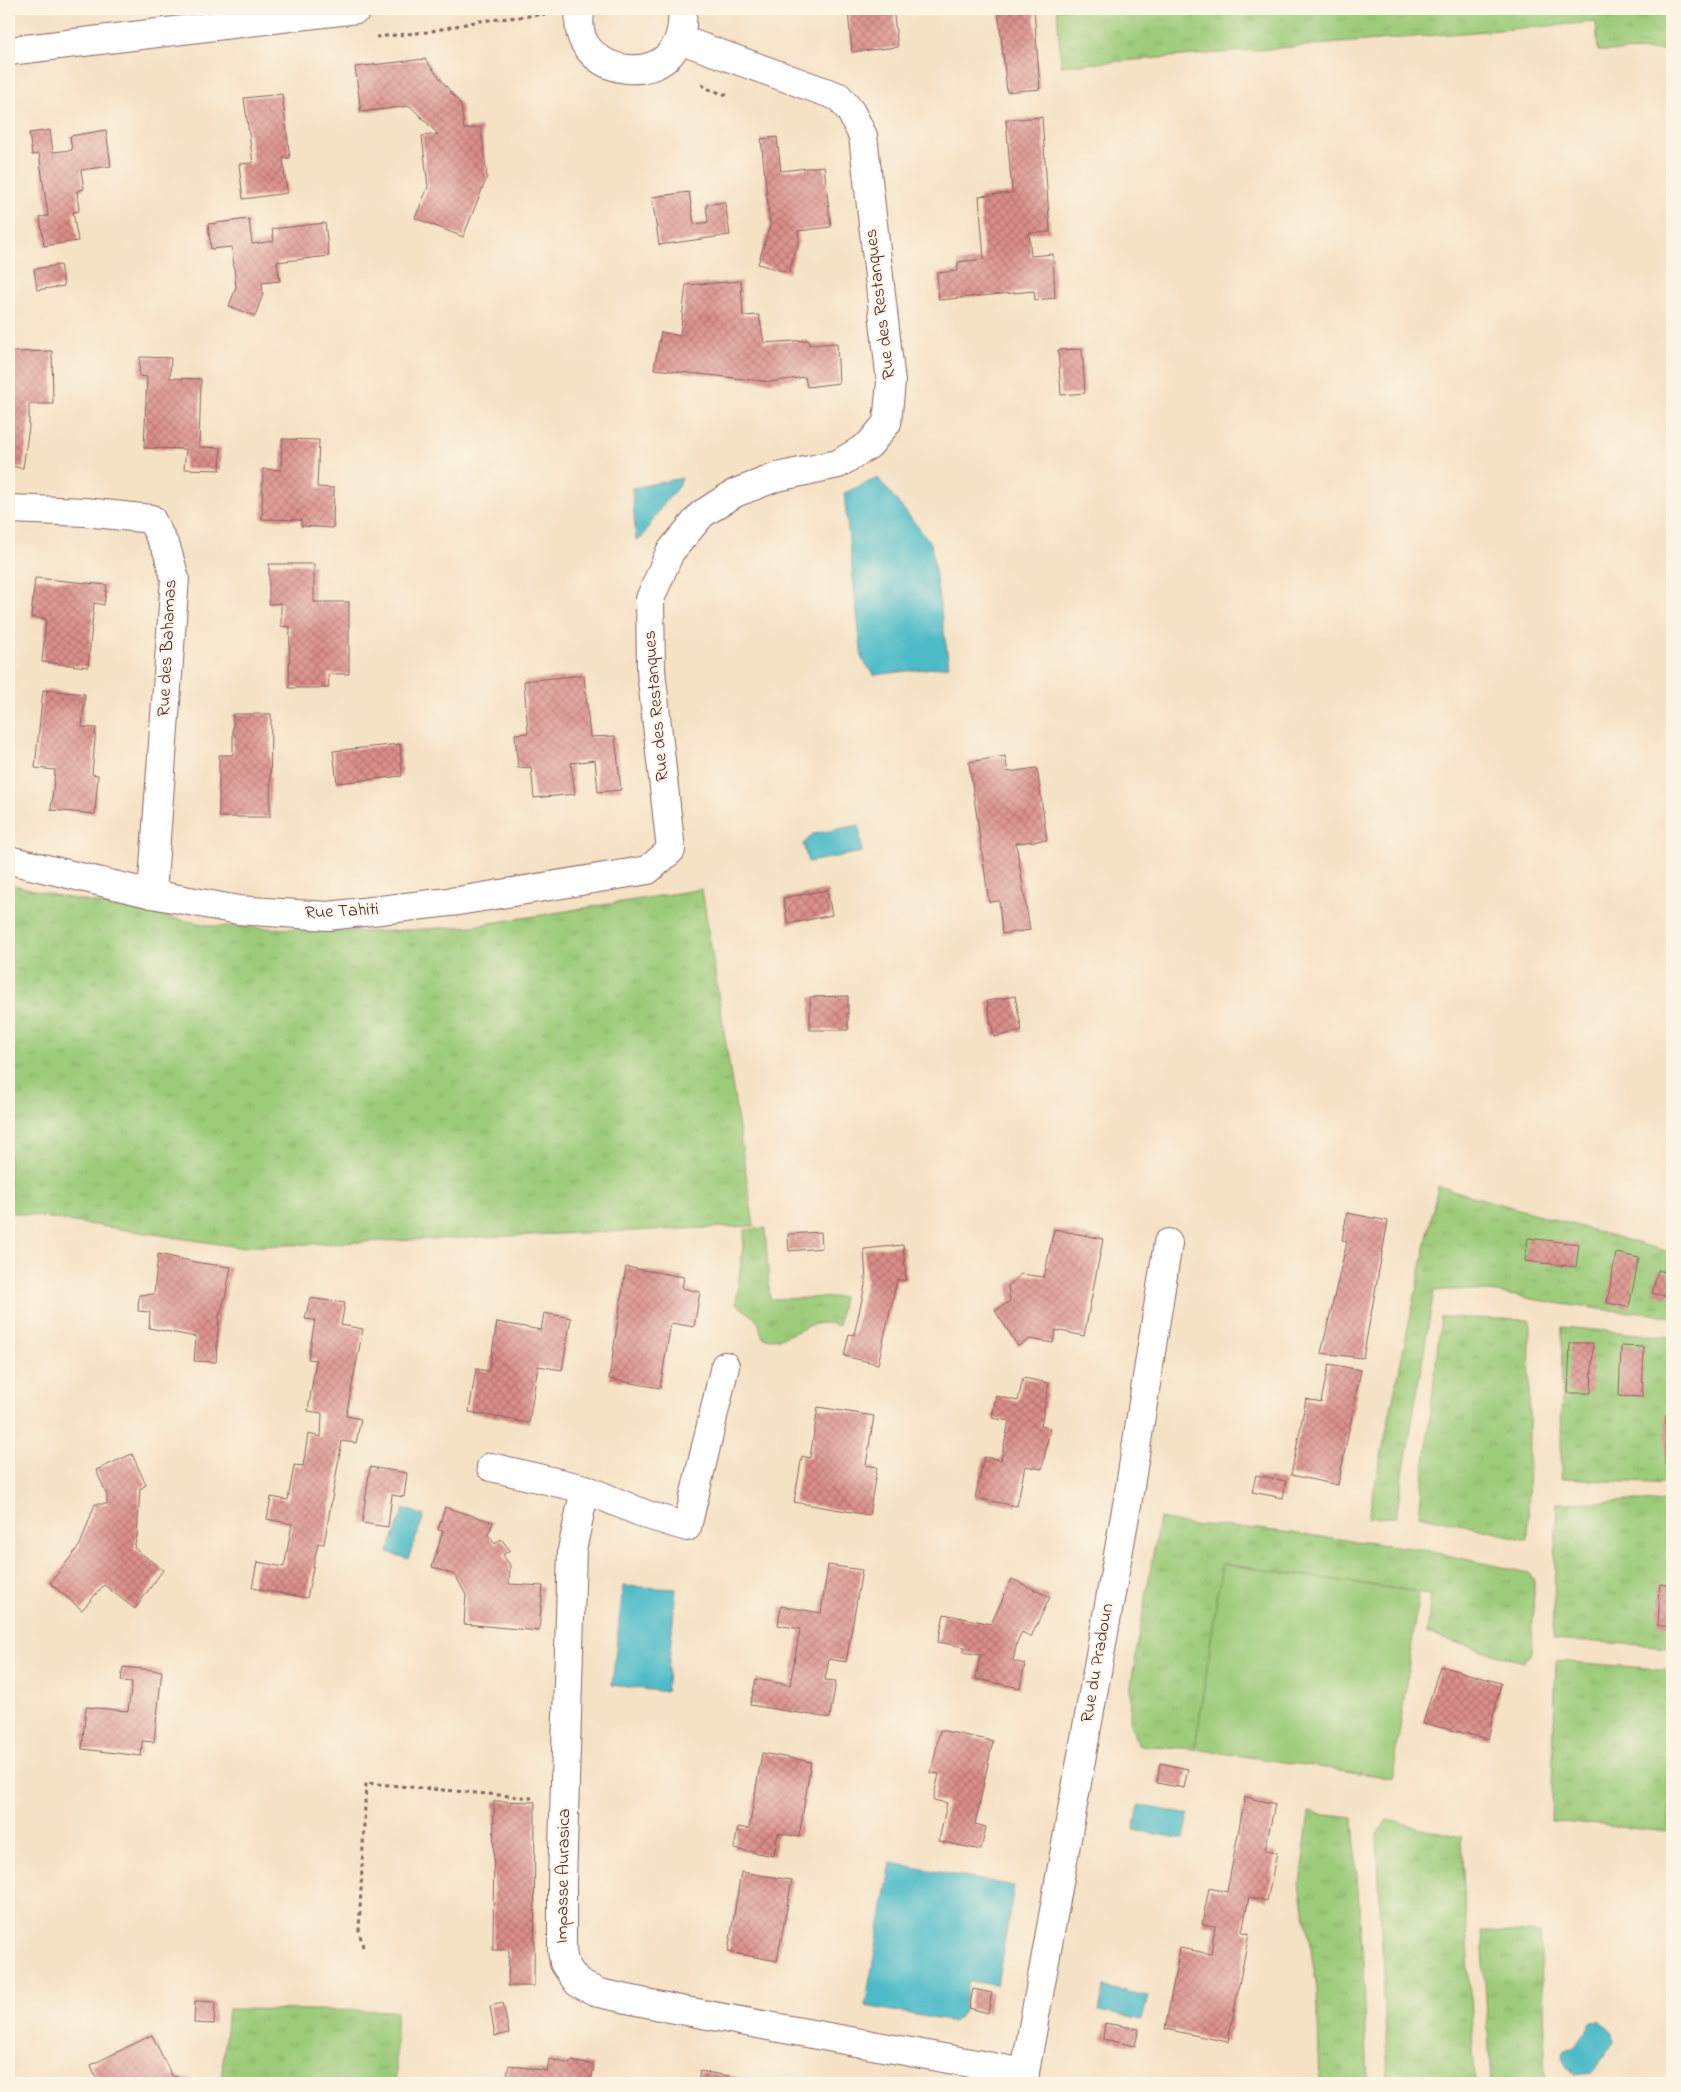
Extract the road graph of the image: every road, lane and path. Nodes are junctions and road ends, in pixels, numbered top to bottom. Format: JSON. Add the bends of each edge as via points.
{"nodes":[{"id":1,"x":357,"y":9,"type":"edge"},
{"id":2,"x":581,"y":9,"type":"edge"},
{"id":3,"x":682,"y":9,"type":"edge"},
{"id":4,"x":553,"y":17,"type":"dead end"},
{"id":5,"x":374,"y":38,"type":"dead end"},
{"id":6,"x":679,"y":39,"type":"junction"},
{"id":7,"x":9,"y":51,"type":"edge"},
{"id":8,"x":697,"y":78,"type":"dead end"},
{"id":9,"x":732,"y":96,"type":"dead end"},
{"id":10,"x":9,"y":509,"type":"edge"},
{"id":11,"x":671,"y":850,"type":"joint"},
{"id":12,"x":9,"y":860,"type":"edge"},
{"id":13,"x":152,"y":894,"type":"junction"},
{"id":14,"x":1168,"y":1243,"type":"dead end"},
{"id":15,"x":726,"y":1366,"type":"dead end"},
{"id":16,"x":492,"y":1467,"type":"dead end"},
{"id":17,"x":585,"y":1489,"type":"junction"},
{"id":18,"x":565,"y":1802,"type":"junction"},
{"id":19,"x":363,"y":1947,"type":"dead end"},
{"id":20,"x":1024,"y":2078,"type":"edge"}],
"edges":[{"from":1,"to":7,"type":"street"},
{"from":2,"to":6,"type":"street","via":[[581,29],[587,44],[597,57],[611,66],[626,70],[643,69],[670,53]]},
{"from":3,"to":6,"type":"street"},
{"from":4,"to":5,"type":"path","via":[[544,12]]},
{"from":6,"to":11,"type":"street","name":"Rue des Restanques","via":[[839,97],[851,112],[863,136],[892,382],[887,423],[869,444],[838,464],[777,477],[735,493],[702,514],[670,552],[650,599],[650,671]]},
{"from":8,"to":9,"type":"path","via":[[705,88]]},
{"from":10,"to":13,"type":"street","name":"Rue des Bahamas","via":[[151,519],[167,550],[175,578]]},
{"from":11,"to":13,"type":"street","name":"Rue Tahiti","via":[[648,870],[458,902],[328,916],[238,910]]},
{"from":12,"to":13,"type":"street","name":"Rue Tahiti"},
{"from":14,"to":20,"type":"street","name":"Rue du Pradoun","via":[[1128,1499]]},
{"from":15,"to":17,"type":"street","via":[[687,1527]]},
{"from":16,"to":17,"type":"street"},
{"from":17,"to":18,"type":"street","name":"Impasse Aurasica","via":[[572,1550]]},
{"from":18,"to":19,"type":"path","via":[[366,1783],[359,1931]]},
{"from":18,"to":20,"type":"street","name":"Impasse Aurasica","via":[[562,1950],[564,1963],[578,1983],[599,1993]]}]}
